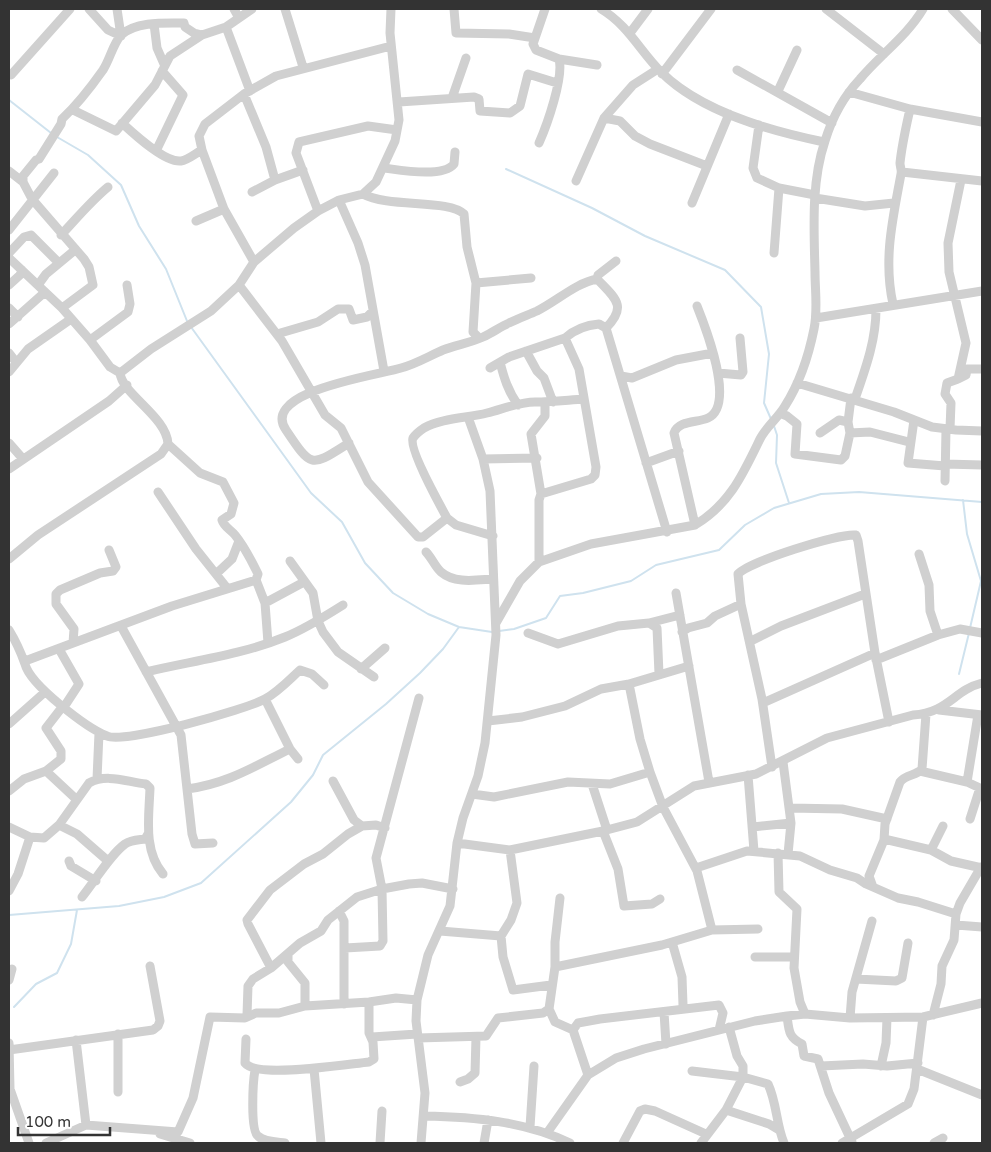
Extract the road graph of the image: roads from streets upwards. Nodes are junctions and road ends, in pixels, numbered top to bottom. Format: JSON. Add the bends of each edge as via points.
{"nodes":[{"id":1,"x":70,"y":9,"type":"edge"},
{"id":2,"x":89,"y":9,"type":"edge"},
{"id":3,"x":117,"y":9,"type":"edge"},
{"id":4,"x":234,"y":9,"type":"edge"},
{"id":5,"x":252,"y":9,"type":"edge"},
{"id":6,"x":285,"y":9,"type":"edge"},
{"id":7,"x":391,"y":9,"type":"edge"},
{"id":8,"x":454,"y":9,"type":"edge"},
{"id":9,"x":545,"y":9,"type":"edge"},
{"id":10,"x":601,"y":9,"type":"edge"},
{"id":11,"x":648,"y":9,"type":"edge"},
{"id":12,"x":710,"y":9,"type":"edge"},
{"id":13,"x":826,"y":9,"type":"edge"},
{"id":14,"x":923,"y":9,"type":"edge"},
{"id":15,"x":952,"y":9,"type":"edge"},
{"id":16,"x":240,"y":18,"type":"junction"},
{"id":17,"x":154,"y":24,"type":"junction"},
{"id":18,"x":226,"y":27,"type":"junction"},
{"id":19,"x":630,"y":33,"type":"junction"},
{"id":20,"x":202,"y":35,"type":"junction"},
{"id":21,"x":121,"y":36,"type":"junction"},
{"id":22,"x":535,"y":38,"type":"junction"},
{"id":23,"x":982,"y":40,"type":"edge"},
{"id":24,"x":391,"y":46,"type":"junction"},
{"id":25,"x":797,"y":50,"type":"dead end"},
{"id":26,"x":884,"y":54,"type":"junction"},
{"id":27,"x":466,"y":58,"type":"dead end"},
{"id":28,"x":559,"y":59,"type":"junction"},
{"id":29,"x":597,"y":65,"type":"dead end"},
{"id":30,"x":303,"y":67,"type":"junction"},
{"id":31,"x":163,"y":68,"type":"junction"},
{"id":32,"x":737,"y":70,"type":"dead end"},
{"id":33,"x":660,"y":71,"type":"junction"},
{"id":34,"x":11,"y":75,"type":"dead end"},
{"id":35,"x":557,"y":82,"type":"junction"},
{"id":36,"x":247,"y":92,"type":"junction"},
{"id":37,"x":778,"y":92,"type":"junction"},
{"id":38,"x":849,"y":92,"type":"junction"},
{"id":39,"x":452,"y":98,"type":"junction"},
{"id":40,"x":399,"y":102,"type":"junction"},
{"id":41,"x":910,"y":109,"type":"junction"},
{"id":42,"x":73,"y":110,"type":"junction"},
{"id":43,"x":728,"y":114,"type":"junction"},
{"id":44,"x":604,"y":118,"type":"junction"},
{"id":45,"x":982,"y":122,"type":"edge"},
{"id":46,"x":122,"y":123,"type":"junction"},
{"id":47,"x":832,"y":123,"type":"junction"},
{"id":48,"x":759,"y":125,"type":"junction"},
{"id":49,"x":397,"y":130,"type":"junction"},
{"id":50,"x":824,"y":142,"type":"junction"},
{"id":51,"x":539,"y":143,"type":"dead end"},
{"id":52,"x":156,"y":150,"type":"junction"},
{"id":53,"x":202,"y":150,"type":"junction"},
{"id":54,"x":454,"y":152,"type":"dead end"},
{"id":55,"x":707,"y":166,"type":"junction"},
{"id":56,"x":384,"y":168,"type":"junction"},
{"id":57,"x":302,"y":170,"type":"junction"},
{"id":58,"x":9,"y":171,"type":"edge"},
{"id":59,"x":902,"y":172,"type":"junction"},
{"id":60,"x":54,"y":173,"type":"dead end"},
{"id":61,"x":21,"y":179,"type":"junction"},
{"id":62,"x":276,"y":180,"type":"junction"},
{"id":63,"x":961,"y":180,"type":"junction"},
{"id":64,"x":576,"y":181,"type":"dead end"},
{"id":65,"x":982,"y":181,"type":"edge"},
{"id":66,"x":108,"y":187,"type":"dead end"},
{"id":67,"x":779,"y":188,"type":"junction"},
{"id":68,"x":252,"y":192,"type":"dead end"},
{"id":69,"x":363,"y":194,"type":"junction"},
{"id":70,"x":815,"y":197,"type":"junction"},
{"id":71,"x":32,"y":199,"type":"junction"},
{"id":72,"x":339,"y":200,"type":"junction"},
{"id":73,"x":692,"y":203,"type":"dead end"},
{"id":74,"x":894,"y":203,"type":"junction"},
{"id":75,"x":224,"y":209,"type":"junction"},
{"id":76,"x":318,"y":211,"type":"junction"},
{"id":77,"x":196,"y":221,"type":"dead end"},
{"id":78,"x":9,"y":230,"type":"edge"},
{"id":79,"x":61,"y":235,"type":"junction"},
{"id":80,"x":75,"y":250,"type":"junction"},
{"id":81,"x":9,"y":253,"type":"edge"},
{"id":82,"x":774,"y":253,"type":"dead end"},
{"id":83,"x":616,"y":261,"type":"dead end"},
{"id":84,"x":254,"y":262,"type":"junction"},
{"id":85,"x":11,"y":263,"type":"edge"},
{"id":86,"x":59,"y":263,"type":"junction"},
{"id":87,"x":22,"y":270,"type":"junction"},
{"id":88,"x":531,"y":278,"type":"dead end"},
{"id":89,"x":597,"y":278,"type":"junction"},
{"id":90,"x":476,"y":283,"type":"junction"},
{"id":91,"x":9,"y":285,"type":"edge"},
{"id":92,"x":127,"y":285,"type":"dead end"},
{"id":93,"x":239,"y":285,"type":"junction"},
{"id":94,"x":41,"y":289,"type":"junction"},
{"id":95,"x":982,"y":291,"type":"edge"},
{"id":96,"x":956,"y":294,"type":"junction"},
{"id":97,"x":893,"y":304,"type":"junction"},
{"id":98,"x":697,"y":306,"type":"dead end"},
{"id":99,"x":9,"y":308,"type":"edge"},
{"id":100,"x":62,"y":308,"type":"junction"},
{"id":101,"x":876,"y":309,"type":"junction"},
{"id":102,"x":372,"y":312,"type":"junction"},
{"id":103,"x":18,"y":317,"type":"junction"},
{"id":104,"x":816,"y":318,"type":"junction"},
{"id":105,"x":71,"y":319,"type":"junction"},
{"id":106,"x":9,"y":324,"type":"edge"},
{"id":107,"x":606,"y":328,"type":"junction"},
{"id":108,"x":277,"y":334,"type":"junction"},
{"id":109,"x":479,"y":338,"type":"junction"},
{"id":110,"x":564,"y":338,"type":"junction"},
{"id":111,"x":740,"y":338,"type":"dead end"},
{"id":112,"x":90,"y":340,"type":"junction"},
{"id":113,"x":526,"y":351,"type":"junction"},
{"id":114,"x":9,"y":353,"type":"edge"},
{"id":115,"x":713,"y":353,"type":"junction"},
{"id":116,"x":16,"y":362,"type":"junction"},
{"id":117,"x":500,"y":362,"type":"junction"},
{"id":118,"x":490,"y":368,"type":"dead end"},
{"id":119,"x":982,"y":369,"type":"edge"},
{"id":120,"x":384,"y":371,"type":"junction"},
{"id":121,"x":9,"y":372,"type":"edge"},
{"id":122,"x":120,"y":373,"type":"junction"},
{"id":123,"x":718,"y":373,"type":"junction"},
{"id":124,"x":621,"y":376,"type":"junction"},
{"id":125,"x":958,"y":379,"type":"junction"},
{"id":126,"x":797,"y":383,"type":"junction"},
{"id":127,"x":127,"y":385,"type":"junction"},
{"id":128,"x":313,"y":390,"type":"junction"},
{"id":129,"x":584,"y":399,"type":"junction"},
{"id":130,"x":853,"y":399,"type":"junction"},
{"id":131,"x":549,"y":403,"type":"junction"},
{"id":132,"x":518,"y":405,"type":"junction"},
{"id":133,"x":780,"y":413,"type":"junction"},
{"id":134,"x":468,"y":417,"type":"junction"},
{"id":135,"x":914,"y":420,"type":"junction"},
{"id":136,"x":848,"y":422,"type":"junction"},
{"id":137,"x":948,"y":429,"type":"junction"},
{"id":138,"x":982,"y":430,"type":"edge"},
{"id":139,"x":820,"y":433,"type":"dead end"},
{"id":140,"x":850,"y":433,"type":"junction"},
{"id":141,"x":909,"y":442,"type":"junction"},
{"id":142,"x":9,"y":443,"type":"edge"},
{"id":143,"x":349,"y":443,"type":"junction"},
{"id":144,"x":168,"y":444,"type":"junction"},
{"id":145,"x":679,"y":451,"type":"junction"},
{"id":146,"x":537,"y":458,"type":"junction"},
{"id":147,"x":23,"y":459,"type":"junction"},
{"id":148,"x":483,"y":459,"type":"junction"},
{"id":149,"x":646,"y":463,"type":"junction"},
{"id":150,"x":945,"y":465,"type":"junction"},
{"id":151,"x":982,"y":465,"type":"edge"},
{"id":152,"x":9,"y":469,"type":"edge"},
{"id":153,"x":945,"y":481,"type":"dead end"},
{"id":154,"x":158,"y":492,"type":"dead end"},
{"id":155,"x":541,"y":494,"type":"junction"},
{"id":156,"x":447,"y":518,"type":"junction"},
{"id":157,"x":695,"y":525,"type":"junction"},
{"id":158,"x":667,"y":532,"type":"junction"},
{"id":159,"x":493,"y":536,"type":"junction"},
{"id":160,"x":239,"y":542,"type":"junction"},
{"id":161,"x":108,"y":550,"type":"dead end"},
{"id":162,"x":426,"y":552,"type":"dead end"},
{"id":163,"x":919,"y":554,"type":"dead end"},
{"id":164,"x":9,"y":559,"type":"edge"},
{"id":165,"x":290,"y":561,"type":"dead end"},
{"id":166,"x":539,"y":562,"type":"junction"},
{"id":167,"x":216,"y":574,"type":"junction"},
{"id":168,"x":493,"y":579,"type":"junction"},
{"id":169,"x":256,"y":580,"type":"junction"},
{"id":170,"x":304,"y":582,"type":"junction"},
{"id":171,"x":227,"y":588,"type":"junction"},
{"id":172,"x":676,"y":593,"type":"dead end"},
{"id":173,"x":865,"y":594,"type":"junction"},
{"id":174,"x":265,"y":603,"type":"junction"},
{"id":175,"x":741,"y":604,"type":"junction"},
{"id":176,"x":343,"y":605,"type":"dead end"},
{"id":177,"x":680,"y":615,"type":"junction"},
{"id":178,"x":318,"y":621,"type":"junction"},
{"id":179,"x":496,"y":623,"type":"junction"},
{"id":180,"x":649,"y":623,"type":"junction"},
{"id":181,"x":121,"y":626,"type":"junction"},
{"id":182,"x":682,"y":632,"type":"junction"},
{"id":183,"x":528,"y":633,"type":"dead end"},
{"id":184,"x":982,"y":633,"type":"edge"},
{"id":185,"x":938,"y":635,"type":"junction"},
{"id":186,"x":10,"y":637,"type":"edge"},
{"id":187,"x":751,"y":641,"type":"junction"},
{"id":188,"x":73,"y":643,"type":"junction"},
{"id":189,"x":268,"y":643,"type":"junction"},
{"id":190,"x":385,"y":648,"type":"dead end"},
{"id":191,"x":59,"y":649,"type":"junction"},
{"id":192,"x":876,"y":656,"type":"junction"},
{"id":193,"x":25,"y":661,"type":"junction"},
{"id":194,"x":689,"y":666,"type":"junction"},
{"id":195,"x":361,"y":669,"type":"junction"},
{"id":196,"x":146,"y":672,"type":"junction"},
{"id":197,"x":659,"y":674,"type":"junction"},
{"id":198,"x":374,"y":677,"type":"dead end"},
{"id":199,"x":982,"y":683,"type":"edge"},
{"id":200,"x":629,"y":684,"type":"junction"},
{"id":201,"x":324,"y":685,"type":"dead end"},
{"id":202,"x":45,"y":692,"type":"junction"},
{"id":203,"x":419,"y":698,"type":"dead end"},
{"id":204,"x":265,"y":700,"type":"junction"},
{"id":205,"x":763,"y":702,"type":"junction"},
{"id":206,"x":63,"y":706,"type":"junction"},
{"id":207,"x":939,"y":710,"type":"junction"},
{"id":208,"x":926,"y":714,"type":"junction"},
{"id":209,"x":980,"y":715,"type":"edge"},
{"id":210,"x":488,"y":721,"type":"junction"},
{"id":211,"x":889,"y":722,"type":"junction"},
{"id":212,"x":9,"y":724,"type":"edge"},
{"id":213,"x":177,"y":725,"type":"junction"},
{"id":214,"x":99,"y":733,"type":"junction"},
{"id":215,"x":290,"y":749,"type":"junction"},
{"id":216,"x":298,"y":759,"type":"dead end"},
{"id":217,"x":784,"y":762,"type":"junction"},
{"id":218,"x":772,"y":767,"type":"junction"},
{"id":219,"x":46,"y":771,"type":"junction"},
{"id":220,"x":920,"y":771,"type":"junction"},
{"id":221,"x":650,"y":772,"type":"junction"},
{"id":222,"x":748,"y":775,"type":"junction"},
{"id":223,"x":97,"y":779,"type":"junction"},
{"id":224,"x":333,"y":782,"type":"dead end"},
{"id":225,"x":709,"y":782,"type":"junction"},
{"id":226,"x":967,"y":782,"type":"junction"},
{"id":227,"x":592,"y":784,"type":"junction"},
{"id":228,"x":981,"y":788,"type":"edge"},
{"id":229,"x":187,"y":789,"type":"junction"},
{"id":230,"x":9,"y":791,"type":"edge"},
{"id":231,"x":472,"y":794,"type":"junction"},
{"id":232,"x":76,"y":799,"type":"junction"},
{"id":233,"x":663,"y":806,"type":"junction"},
{"id":234,"x":790,"y":808,"type":"junction"},
{"id":235,"x":887,"y":818,"type":"junction"},
{"id":236,"x":970,"y":819,"type":"dead end"},
{"id":237,"x":791,"y":823,"type":"junction"},
{"id":238,"x":59,"y":825,"type":"junction"},
{"id":239,"x":362,"y":826,"type":"junction"},
{"id":240,"x":943,"y":826,"type":"dead end"},
{"id":241,"x":9,"y":827,"type":"edge"},
{"id":242,"x":753,"y":827,"type":"junction"},
{"id":243,"x":385,"y":828,"type":"junction"},
{"id":244,"x":605,"y":831,"type":"junction"},
{"id":245,"x":148,"y":834,"type":"junction"},
{"id":246,"x":30,"y":837,"type":"junction"},
{"id":247,"x":884,"y":839,"type":"junction"},
{"id":248,"x":213,"y":843,"type":"dead end"},
{"id":249,"x":457,"y":843,"type":"junction"},
{"id":250,"x":510,"y":850,"type":"junction"},
{"id":251,"x":931,"y":850,"type":"junction"},
{"id":252,"x":754,"y":851,"type":"junction"},
{"id":253,"x":778,"y":853,"type":"junction"},
{"id":254,"x":788,"y":854,"type":"junction"},
{"id":255,"x":68,"y":861,"type":"dead end"},
{"id":256,"x":108,"y":861,"type":"junction"},
{"id":257,"x":981,"y":867,"type":"edge"},
{"id":258,"x":696,"y":868,"type":"junction"},
{"id":259,"x":162,"y":874,"type":"dead end"},
{"id":260,"x":865,"y":878,"type":"junction"},
{"id":261,"x":96,"y":881,"type":"junction"},
{"id":262,"x":382,"y":889,"type":"junction"},
{"id":263,"x":453,"y":889,"type":"junction"},
{"id":264,"x":10,"y":891,"type":"edge"},
{"id":265,"x":82,"y":897,"type":"dead end"},
{"id":266,"x":560,"y":898,"type":"dead end"},
{"id":267,"x":660,"y":899,"type":"dead end"},
{"id":268,"x":339,"y":911,"type":"junction"},
{"id":269,"x":956,"y":914,"type":"junction"},
{"id":270,"x":872,"y":921,"type":"dead end"},
{"id":271,"x":956,"y":925,"type":"junction"},
{"id":272,"x":982,"y":927,"type":"edge"},
{"id":273,"x":758,"y":929,"type":"dead end"},
{"id":274,"x":712,"y":930,"type":"junction"},
{"id":275,"x":440,"y":931,"type":"junction"},
{"id":276,"x":501,"y":936,"type":"junction"},
{"id":277,"x":672,"y":942,"type":"junction"},
{"id":278,"x":908,"y":943,"type":"dead end"},
{"id":279,"x":345,"y":948,"type":"junction"},
{"id":280,"x":288,"y":955,"type":"junction"},
{"id":281,"x":755,"y":957,"type":"dead end"},
{"id":282,"x":794,"y":957,"type":"junction"},
{"id":283,"x":150,"y":966,"type":"dead end"},
{"id":284,"x":555,"y":967,"type":"junction"},
{"id":285,"x":271,"y":968,"type":"junction"},
{"id":286,"x":12,"y":969,"type":"dead end"},
{"id":287,"x":856,"y":979,"type":"junction"},
{"id":288,"x":9,"y":980,"type":"edge"},
{"id":289,"x":552,"y":985,"type":"junction"},
{"id":290,"x":417,"y":1000,"type":"junction"},
{"id":291,"x":369,"y":1002,"type":"junction"},
{"id":292,"x":982,"y":1003,"type":"edge"},
{"id":293,"x":344,"y":1004,"type":"junction"},
{"id":294,"x":305,"y":1006,"type":"junction"},
{"id":295,"x":685,"y":1008,"type":"junction"},
{"id":296,"x":549,"y":1009,"type":"junction"},
{"id":297,"x":664,"y":1012,"type":"junction"},
{"id":298,"x":805,"y":1014,"type":"junction"},
{"id":299,"x":247,"y":1015,"type":"junction"},
{"id":300,"x":934,"y":1015,"type":"junction"},
{"id":301,"x":788,"y":1016,"type":"junction"},
{"id":302,"x":923,"y":1017,"type":"junction"},
{"id":303,"x":850,"y":1018,"type":"junction"},
{"id":304,"x":887,"y":1018,"type":"junction"},
{"id":305,"x":729,"y":1027,"type":"junction"},
{"id":306,"x":573,"y":1030,"type":"junction"},
{"id":307,"x":719,"y":1030,"type":"junction"},
{"id":308,"x":118,"y":1034,"type":"junction"},
{"id":309,"x":417,"y":1036,"type":"junction"},
{"id":310,"x":372,"y":1037,"type":"junction"},
{"id":311,"x":476,"y":1037,"type":"junction"},
{"id":312,"x":246,"y":1039,"type":"dead end"},
{"id":313,"x":76,"y":1040,"type":"junction"},
{"id":314,"x":9,"y":1042,"type":"edge"},
{"id":315,"x":666,"y":1044,"type":"junction"},
{"id":316,"x":9,"y":1050,"type":"edge"},
{"id":317,"x":534,"y":1066,"type":"dead end"},
{"id":318,"x":821,"y":1066,"type":"junction"},
{"id":319,"x":881,"y":1066,"type":"junction"},
{"id":320,"x":917,"y":1066,"type":"junction"},
{"id":321,"x":314,"y":1069,"type":"junction"},
{"id":322,"x":255,"y":1070,"type":"junction"},
{"id":323,"x":692,"y":1071,"type":"dead end"},
{"id":324,"x":588,"y":1075,"type":"junction"},
{"id":325,"x":743,"y":1077,"type":"junction"},
{"id":326,"x":460,"y":1082,"type":"dead end"},
{"id":327,"x":10,"y":1089,"type":"edge"},
{"id":328,"x":118,"y":1092,"type":"dead end"},
{"id":329,"x":982,"y":1095,"type":"edge"},
{"id":330,"x":726,"y":1110,"type":"junction"},
{"id":331,"x":382,"y":1111,"type":"dead end"},
{"id":332,"x":424,"y":1116,"type":"junction"},
{"id":333,"x":488,"y":1120,"type":"junction"},
{"id":334,"x":86,"y":1125,"type":"junction"},
{"id":335,"x":530,"y":1128,"type":"junction"},
{"id":336,"x":779,"y":1130,"type":"junction"},
{"id":337,"x":156,"y":1131,"type":"junction"},
{"id":338,"x":546,"y":1133,"type":"junction"},
{"id":339,"x":706,"y":1134,"type":"junction"},
{"id":340,"x":943,"y":1138,"type":"dead end"},
{"id":341,"x":852,"y":1141,"type":"edge"},
{"id":342,"x":29,"y":1143,"type":"edge"},
{"id":343,"x":48,"y":1143,"type":"edge"},
{"id":344,"x":190,"y":1143,"type":"edge"},
{"id":345,"x":285,"y":1143,"type":"edge"},
{"id":346,"x":321,"y":1143,"type":"edge"},
{"id":347,"x":380,"y":1143,"type":"edge"},
{"id":348,"x":421,"y":1143,"type":"edge"},
{"id":349,"x":484,"y":1143,"type":"edge"},
{"id":350,"x":570,"y":1143,"type":"edge"},
{"id":351,"x":624,"y":1143,"type":"edge"},
{"id":352,"x":701,"y":1143,"type":"edge"},
{"id":353,"x":784,"y":1143,"type":"edge"},
{"id":354,"x":842,"y":1143,"type":"edge"},
{"id":355,"x":934,"y":1143,"type":"edge"}],
"edges":[{"from":1,"to":34,"type":"street"},
{"from":2,"to":21,"type":"street","via":[[108,30]]},
{"from":3,"to":21,"type":"street"},
{"from":4,"to":16,"type":"street"},
{"from":5,"to":16,"type":"street"},
{"from":6,"to":30,"type":"street"},
{"from":7,"to":24,"type":"street"},
{"from":8,"to":22,"type":"street","via":[[456,33]]},
{"from":9,"to":22,"type":"street"},
{"from":10,"to":19,"type":"street"},
{"from":11,"to":19,"type":"street"},
{"from":12,"to":33,"type":"street"},
{"from":13,"to":26,"type":"street"},
{"from":14,"to":26,"type":"street"},
{"from":15,"to":23,"type":"street"},
{"from":16,"to":18,"type":"street"},
{"from":17,"to":20,"type":"street","via":[[184,23],[185,27]]},
{"from":17,"to":21,"type":"street"},
{"from":17,"to":31,"type":"street","via":[[156,48]]},
{"from":18,"to":20,"type":"street"},
{"from":18,"to":36,"type":"street"},
{"from":19,"to":33,"type":"street"},
{"from":20,"to":31,"type":"street","via":[[170,56]]},
{"from":21,"to":42,"type":"street","via":[[104,69]]},
{"from":22,"to":28,"type":"street","via":[[536,50]]},
{"from":24,"to":30,"type":"street"},
{"from":24,"to":40,"type":"street"},
{"from":25,"to":37,"type":"street"},
{"from":26,"to":38,"type":"street"},
{"from":27,"to":39,"type":"street"},
{"from":28,"to":29,"type":"street"},
{"from":28,"to":35,"type":"street","via":[[561,67]]},
{"from":30,"to":36,"type":"street","via":[[276,76]]},
{"from":31,"to":46,"type":"street","via":[[156,85]]},
{"from":31,"to":52,"type":"street","via":[[183,95]]},
{"from":32,"to":37,"type":"street"},
{"from":33,"to":43,"type":"street","via":[[677,87]]},
{"from":33,"to":44,"type":"street","via":[[633,85]]},
{"from":35,"to":39,"type":"street","via":[[528,74],[520,106],[510,113],[480,111],[479,99],[474,97]]},
{"from":35,"to":51,"type":"street","via":[[547,125]]},
{"from":36,"to":53,"type":"street","via":[[205,124],[199,136]]},
{"from":36,"to":62,"type":"street"},
{"from":37,"to":47,"type":"street"},
{"from":38,"to":41,"type":"street"},
{"from":38,"to":47,"type":"street"},
{"from":39,"to":40,"type":"street","via":[[446,101]]},
{"from":40,"to":49,"type":"street"},
{"from":41,"to":45,"type":"street"},
{"from":41,"to":59,"type":"street","via":[[900,166]]},
{"from":42,"to":46,"type":"street","via":[[113,131]]},
{"from":42,"to":61,"type":"street","via":[[62,119],[40,159]]},
{"from":43,"to":48,"type":"street"},
{"from":43,"to":55,"type":"street"},
{"from":44,"to":55,"type":"street","via":[[620,121],[635,136],[650,144]]},
{"from":44,"to":64,"type":"street"},
{"from":46,"to":52,"type":"street"},
{"from":47,"to":50,"type":"street"},
{"from":48,"to":50,"type":"street"},
{"from":48,"to":67,"type":"street","via":[[753,168],[759,180]]},
{"from":49,"to":56,"type":"street"},
{"from":49,"to":57,"type":"street","via":[[368,126],[299,142],[296,153]]},
{"from":50,"to":70,"type":"street"},
{"from":52,"to":53,"type":"street","via":[[177,161]]},
{"from":53,"to":75,"type":"street"},
{"from":54,"to":56,"type":"street","via":[[454,164],[444,172]]},
{"from":55,"to":73,"type":"street"},
{"from":56,"to":69,"type":"street","via":[[376,182]]},
{"from":57,"to":62,"type":"street"},
{"from":57,"to":76,"type":"street"},
{"from":58,"to":61,"type":"street"},
{"from":59,"to":63,"type":"street"},
{"from":59,"to":74,"type":"street"},
{"from":60,"to":71,"type":"street"},
{"from":61,"to":71,"type":"street"},
{"from":62,"to":68,"type":"street"},
{"from":63,"to":65,"type":"street"},
{"from":63,"to":96,"type":"street","via":[[948,243],[949,272]]},
{"from":66,"to":79,"type":"street"},
{"from":67,"to":70,"type":"street"},
{"from":67,"to":82,"type":"street"},
{"from":69,"to":72,"type":"street"},
{"from":69,"to":90,"type":"street","via":[[379,200],[460,210],[464,214],[467,248]]},
{"from":70,"to":74,"type":"street","via":[[864,206]]},
{"from":70,"to":104,"type":"street"},
{"from":71,"to":78,"type":"street"},
{"from":71,"to":79,"type":"street"},
{"from":72,"to":76,"type":"street"},
{"from":72,"to":102,"type":"street","via":[[365,265]]},
{"from":74,"to":97,"type":"street","via":[[888,250],[888,283]]},
{"from":75,"to":77,"type":"street"},
{"from":75,"to":84,"type":"street"},
{"from":76,"to":84,"type":"street"},
{"from":79,"to":80,"type":"street"},
{"from":80,"to":86,"type":"street"},
{"from":80,"to":100,"type":"street","via":[[90,267],[93,285]]},
{"from":81,"to":86,"type":"street","via":[[24,237],[31,235]]},
{"from":83,"to":89,"type":"street"},
{"from":84,"to":93,"type":"street"},
{"from":85,"to":87,"type":"street"},
{"from":86,"to":94,"type":"street"},
{"from":87,"to":91,"type":"street"},
{"from":87,"to":94,"type":"street"},
{"from":88,"to":90,"type":"street"},
{"from":89,"to":107,"type":"street","via":[[618,304],[618,314]]},
{"from":89,"to":109,"type":"street","via":[[586,281],[536,312]]},
{"from":90,"to":109,"type":"street","via":[[473,332]]},
{"from":92,"to":112,"type":"street","via":[[128,312]]},
{"from":93,"to":108,"type":"street"},
{"from":93,"to":122,"type":"street","via":[[191,325],[151,349]]},
{"from":94,"to":100,"type":"street"},
{"from":94,"to":103,"type":"street"},
{"from":95,"to":96,"type":"street"},
{"from":96,"to":97,"type":"street","via":[[934,301]]},
{"from":96,"to":125,"type":"street","via":[[966,349]]},
{"from":97,"to":101,"type":"street"},
{"from":98,"to":115,"type":"street"},
{"from":99,"to":103,"type":"street"},
{"from":100,"to":105,"type":"street"},
{"from":101,"to":104,"type":"street"},
{"from":101,"to":130,"type":"street","via":[[869,359]]},
{"from":102,"to":108,"type":"street","via":[[367,317],[353,320],[349,309],[338,309],[318,322]]},
{"from":102,"to":120,"type":"street"},
{"from":103,"to":106,"type":"street"},
{"from":104,"to":126,"type":"street"},
{"from":105,"to":112,"type":"street"},
{"from":105,"to":116,"type":"street","via":[[28,349]]},
{"from":107,"to":110,"type":"street","via":[[592,325]]},
{"from":107,"to":124,"type":"street"},
{"from":108,"to":128,"type":"street"},
{"from":109,"to":120,"type":"street","via":[[400,369]]},
{"from":110,"to":113,"type":"street"},
{"from":110,"to":129,"type":"street","via":[[579,369]]},
{"from":111,"to":123,"type":"street","via":[[741,375]]},
{"from":112,"to":122,"type":"street","via":[[110,367]]},
{"from":113,"to":117,"type":"street"},
{"from":113,"to":131,"type":"street","via":[[544,378]]},
{"from":114,"to":116,"type":"street"},
{"from":115,"to":123,"type":"street"},
{"from":115,"to":124,"type":"street","via":[[676,360],[632,378]]},
{"from":116,"to":121,"type":"street"},
{"from":117,"to":118,"type":"street"},
{"from":117,"to":132,"type":"street","via":[[505,381]]},
{"from":119,"to":125,"type":"street","via":[[968,369],[966,375]]},
{"from":120,"to":128,"type":"street"},
{"from":122,"to":127,"type":"street"},
{"from":123,"to":145,"type":"street","via":[[717,408],[707,418],[676,428],[674,433]]},
{"from":124,"to":149,"type":"street"},
{"from":125,"to":137,"type":"street","via":[[947,383],[945,389],[951,403]]},
{"from":126,"to":130,"type":"street"},
{"from":126,"to":133,"type":"street"},
{"from":127,"to":144,"type":"street","via":[[166,433]]},
{"from":127,"to":147,"type":"street","via":[[109,401]]},
{"from":128,"to":143,"type":"street","via":[[325,415],[340,428]]},
{"from":128,"to":143,"type":"street","via":[[289,404],[281,417],[281,424],[306,458],[313,462],[320,462]]},
{"from":129,"to":131,"type":"street"},
{"from":129,"to":155,"type":"street","via":[[595,475]]},
{"from":130,"to":135,"type":"street"},
{"from":130,"to":136,"type":"street"},
{"from":131,"to":132,"type":"street"},
{"from":131,"to":146,"type":"street","via":[[545,416],[531,434]]},
{"from":132,"to":134,"type":"street"},
{"from":133,"to":140,"type":"street","via":[[796,424],[794,454],[841,460],[845,456]]},
{"from":133,"to":157,"type":"street","via":[[761,437],[729,498]]},
{"from":134,"to":148,"type":"street"},
{"from":134,"to":156,"type":"street","via":[[424,428],[412,441],[431,489]]},
{"from":135,"to":137,"type":"street"},
{"from":135,"to":141,"type":"street"},
{"from":136,"to":139,"type":"street","via":[[839,420]]},
{"from":136,"to":140,"type":"street"},
{"from":137,"to":138,"type":"street"},
{"from":137,"to":150,"type":"street"},
{"from":140,"to":141,"type":"street","via":[[870,432]]},
{"from":141,"to":150,"type":"street","via":[[908,463]]},
{"from":142,"to":147,"type":"street"},
{"from":143,"to":156,"type":"street","via":[[368,482],[418,537],[423,537]]},
{"from":144,"to":160,"type":"street","via":[[200,473],[217,479],[230,491],[233,508],[231,514],[222,520]]},
{"from":144,"to":164,"type":"street","via":[[161,454],[38,535]]},
{"from":145,"to":149,"type":"street"},
{"from":145,"to":157,"type":"street"},
{"from":146,"to":148,"type":"street"},
{"from":146,"to":155,"type":"street"},
{"from":147,"to":152,"type":"street"},
{"from":148,"to":159,"type":"street","via":[[490,491]]},
{"from":149,"to":158,"type":"street"},
{"from":150,"to":151,"type":"street"},
{"from":150,"to":153,"type":"street"},
{"from":154,"to":167,"type":"street"},
{"from":155,"to":166,"type":"street"},
{"from":156,"to":159,"type":"street","via":[[456,525]]},
{"from":157,"to":158,"type":"street"},
{"from":158,"to":166,"type":"street","via":[[591,544]]},
{"from":159,"to":168,"type":"street"},
{"from":160,"to":167,"type":"street","via":[[232,559]]},
{"from":160,"to":169,"type":"street","via":[[258,574]]},
{"from":161,"to":188,"type":"street","via":[[116,567],[113,571],[100,573],[56,594],[56,604],[74,629]]},
{"from":162,"to":168,"type":"street","via":[[440,571],[448,576],[460,580]]},
{"from":163,"to":185,"type":"street","via":[[929,585],[930,611]]},
{"from":165,"to":170,"type":"street"},
{"from":166,"to":179,"type":"street","via":[[520,581]]},
{"from":167,"to":171,"type":"street"},
{"from":168,"to":179,"type":"street"},
{"from":169,"to":171,"type":"street"},
{"from":169,"to":174,"type":"street"},
{"from":170,"to":174,"type":"street"},
{"from":170,"to":178,"type":"street","via":[[313,593]]},
{"from":171,"to":181,"type":"street"},
{"from":172,"to":177,"type":"street"},
{"from":173,"to":175,"type":"street","via":[[858,541],[851,535],[817,542],[742,569],[738,574]]},
{"from":173,"to":187,"type":"street"},
{"from":173,"to":192,"type":"street"},
{"from":174,"to":189,"type":"street"},
{"from":175,"to":182,"type":"street","via":[[707,624]]},
{"from":175,"to":187,"type":"street"},
{"from":176,"to":178,"type":"street"},
{"from":177,"to":180,"type":"street"},
{"from":177,"to":182,"type":"street"},
{"from":178,"to":189,"type":"street"},
{"from":178,"to":195,"type":"street","via":[[338,652]]},
{"from":179,"to":210,"type":"street"},
{"from":180,"to":183,"type":"street","via":[[618,626],[558,644]]},
{"from":180,"to":197,"type":"street","via":[[657,628]]},
{"from":181,"to":188,"type":"street"},
{"from":181,"to":196,"type":"street"},
{"from":182,"to":194,"type":"street"},
{"from":184,"to":185,"type":"street","via":[[960,629]]},
{"from":185,"to":192,"type":"street"},
{"from":186,"to":193,"type":"street","via":[[22,650]]},
{"from":187,"to":205,"type":"street"},
{"from":188,"to":191,"type":"street"},
{"from":189,"to":196,"type":"street"},
{"from":190,"to":195,"type":"street"},
{"from":191,"to":193,"type":"street"},
{"from":191,"to":206,"type":"street","via":[[79,684]]},
{"from":192,"to":205,"type":"street"},
{"from":192,"to":211,"type":"street"},
{"from":193,"to":202,"type":"street"},
{"from":194,"to":197,"type":"street"},
{"from":194,"to":225,"type":"street"},
{"from":195,"to":198,"type":"street"},
{"from":196,"to":213,"type":"street"},
{"from":197,"to":200,"type":"street"},
{"from":199,"to":207,"type":"street","via":[[974,685]]},
{"from":200,"to":210,"type":"street","via":[[601,690],[565,706],[522,717]]},
{"from":200,"to":221,"type":"street"},
{"from":201,"to":204,"type":"street","via":[[312,674],[300,670]]},
{"from":202,"to":206,"type":"street"},
{"from":202,"to":212,"type":"street"},
{"from":203,"to":243,"type":"street"},
{"from":204,"to":213,"type":"street"},
{"from":204,"to":215,"type":"street"},
{"from":205,"to":218,"type":"street"},
{"from":206,"to":214,"type":"street"},
{"from":206,"to":219,"type":"street","via":[[46,728],[63,756]]},
{"from":207,"to":208,"type":"street"},
{"from":207,"to":209,"type":"street"},
{"from":208,"to":211,"type":"street"},
{"from":208,"to":220,"type":"street"},
{"from":209,"to":226,"type":"street"},
{"from":210,"to":231,"type":"street"},
{"from":211,"to":217,"type":"street","via":[[827,738]]},
{"from":213,"to":214,"type":"street","via":[[126,738],[110,738]]},
{"from":213,"to":229,"type":"street","via":[[184,747]]},
{"from":214,"to":223,"type":"street"},
{"from":215,"to":216,"type":"street"},
{"from":215,"to":229,"type":"street","via":[[223,781]]},
{"from":217,"to":218,"type":"street"},
{"from":217,"to":234,"type":"street"},
{"from":218,"to":222,"type":"street"},
{"from":219,"to":230,"type":"street","via":[[24,779]]},
{"from":219,"to":232,"type":"street"},
{"from":220,"to":226,"type":"street"},
{"from":220,"to":235,"type":"street","via":[[903,777]]},
{"from":221,"to":227,"type":"street","via":[[626,781]]},
{"from":221,"to":233,"type":"street"},
{"from":222,"to":225,"type":"street"},
{"from":222,"to":242,"type":"street"},
{"from":223,"to":232,"type":"street","via":[[89,783]]},
{"from":223,"to":245,"type":"street","via":[[108,777],[149,785]]},
{"from":224,"to":239,"type":"street","via":[[351,814]]},
{"from":225,"to":233,"type":"street","via":[[694,786]]},
{"from":226,"to":228,"type":"street"},
{"from":227,"to":231,"type":"street","via":[[568,782],[494,798]]},
{"from":227,"to":244,"type":"street"},
{"from":228,"to":236,"type":"street"},
{"from":229,"to":248,"type":"street","via":[[195,844]]},
{"from":231,"to":249,"type":"street"},
{"from":232,"to":238,"type":"street"},
{"from":233,"to":244,"type":"street","via":[[637,822]]},
{"from":233,"to":258,"type":"street"},
{"from":234,"to":235,"type":"street","via":[[842,809]]},
{"from":234,"to":237,"type":"street"},
{"from":235,"to":247,"type":"street"},
{"from":237,"to":242,"type":"street"},
{"from":237,"to":254,"type":"street"},
{"from":238,"to":246,"type":"street","via":[[44,838]]},
{"from":238,"to":256,"type":"street","via":[[77,834]]},
{"from":239,"to":243,"type":"street"},
{"from":239,"to":285,"type":"street","via":[[270,890],[247,920]]},
{"from":240,"to":251,"type":"street"},
{"from":241,"to":246,"type":"street"},
{"from":242,"to":252,"type":"street"},
{"from":243,"to":262,"type":"street","via":[[376,858]]},
{"from":244,"to":250,"type":"street"},
{"from":244,"to":267,"type":"street","via":[[618,869],[624,906],[652,904]]},
{"from":245,"to":256,"type":"street","via":[[145,840],[126,844]]},
{"from":245,"to":259,"type":"street","via":[[151,857]]},
{"from":246,"to":264,"type":"street"},
{"from":247,"to":251,"type":"street"},
{"from":247,"to":260,"type":"street"},
{"from":249,"to":250,"type":"street"},
{"from":249,"to":263,"type":"street"},
{"from":250,"to":276,"type":"street","via":[[517,904]]},
{"from":251,"to":257,"type":"street","via":[[951,861]]},
{"from":252,"to":253,"type":"street"},
{"from":252,"to":258,"type":"street","via":[[721,858]]},
{"from":253,"to":254,"type":"street"},
{"from":253,"to":282,"type":"street","via":[[779,892],[797,909]]},
{"from":254,"to":260,"type":"street","via":[[830,870]]},
{"from":255,"to":261,"type":"street"},
{"from":256,"to":261,"type":"street"},
{"from":257,"to":269,"type":"street"},
{"from":258,"to":274,"type":"street"},
{"from":260,"to":269,"type":"street","via":[[873,887],[898,898]]},
{"from":261,"to":265,"type":"street"},
{"from":262,"to":263,"type":"street","via":[[422,883]]},
{"from":262,"to":268,"type":"street","via":[[357,897]]},
{"from":262,"to":279,"type":"street","via":[[382,944]]},
{"from":263,"to":275,"type":"street"},
{"from":266,"to":284,"type":"street"},
{"from":268,"to":279,"type":"street","via":[[344,921]]},
{"from":268,"to":280,"type":"street","via":[[321,931],[300,943]]},
{"from":269,"to":271,"type":"street"},
{"from":270,"to":287,"type":"street"},
{"from":271,"to":272,"type":"street"},
{"from":271,"to":300,"type":"street","via":[[954,940],[942,966]]},
{"from":273,"to":274,"type":"street"},
{"from":274,"to":277,"type":"street"},
{"from":275,"to":276,"type":"street"},
{"from":275,"to":290,"type":"street","via":[[428,955]]},
{"from":276,"to":289,"type":"street","via":[[502,957],[513,990]]},
{"from":277,"to":284,"type":"street"},
{"from":277,"to":295,"type":"street","via":[[682,977],[682,1005]]},
{"from":278,"to":287,"type":"street","via":[[902,978],[896,981]]},
{"from":279,"to":293,"type":"street"},
{"from":280,"to":285,"type":"street"},
{"from":280,"to":294,"type":"street","via":[[288,962],[305,983]]},
{"from":281,"to":282,"type":"street"},
{"from":282,"to":298,"type":"street","via":[[800,1002]]},
{"from":283,"to":308,"type":"street","via":[[160,1021],[158,1026],[153,1030]]},
{"from":284,"to":289,"type":"street"},
{"from":285,"to":299,"type":"street","via":[[250,982]]},
{"from":286,"to":288,"type":"street"},
{"from":287,"to":303,"type":"street"},
{"from":289,"to":296,"type":"street"},
{"from":290,"to":291,"type":"street","via":[[396,998]]},
{"from":290,"to":309,"type":"street"},
{"from":291,"to":293,"type":"street"},
{"from":291,"to":310,"type":"street","via":[[369,1033]]},
{"from":292,"to":300,"type":"street"},
{"from":293,"to":294,"type":"street"},
{"from":294,"to":299,"type":"street"},
{"from":295,"to":297,"type":"street"},
{"from":295,"to":307,"type":"street","via":[[718,1005],[723,1013]]},
{"from":296,"to":306,"type":"street","via":[[555,1022]]},
{"from":296,"to":311,"type":"street","via":[[544,1013],[498,1018],[489,1033]]},
{"from":297,"to":306,"type":"street","via":[[578,1023]]},
{"from":297,"to":315,"type":"street"},
{"from":298,"to":301,"type":"street"},
{"from":298,"to":303,"type":"street"},
{"from":299,"to":337,"type":"street","via":[[245,1018],[210,1016],[193,1098],[178,1132]]},
{"from":300,"to":302,"type":"street"},
{"from":301,"to":305,"type":"street"},
{"from":301,"to":318,"type":"street","via":[[792,1039],[802,1044],[804,1056],[818,1059]]},
{"from":302,"to":304,"type":"street"},
{"from":302,"to":320,"type":"street"},
{"from":303,"to":304,"type":"street"},
{"from":304,"to":319,"type":"street"},
{"from":305,"to":307,"type":"street"},
{"from":305,"to":325,"type":"street","via":[[743,1066]]},
{"from":306,"to":324,"type":"street"},
{"from":307,"to":315,"type":"street"},
{"from":308,"to":313,"type":"street"},
{"from":308,"to":328,"type":"street"},
{"from":309,"to":310,"type":"street"},
{"from":309,"to":311,"type":"street"},
{"from":309,"to":332,"type":"street","via":[[425,1093]]},
{"from":310,"to":321,"type":"street","via":[[373,1061]]},
{"from":311,"to":326,"type":"street","via":[[474,1073]]},
{"from":312,"to":322,"type":"street","via":[[245,1063]]},
{"from":313,"to":316,"type":"street"},
{"from":313,"to":334,"type":"street"},
{"from":314,"to":316,"type":"street"},
{"from":315,"to":324,"type":"street","via":[[616,1058]]},
{"from":316,"to":327,"type":"street"},
{"from":317,"to":335,"type":"street"},
{"from":318,"to":319,"type":"street"},
{"from":318,"to":341,"type":"street","via":[[829,1093]]},
{"from":319,"to":320,"type":"street"},
{"from":320,"to":329,"type":"street"},
{"from":320,"to":341,"type":"street","via":[[908,1104]]},
{"from":321,"to":322,"type":"street"},
{"from":321,"to":346,"type":"street"},
{"from":322,"to":345,"type":"street","via":[[252,1092],[254,1132],[259,1138]]},
{"from":323,"to":325,"type":"street"},
{"from":324,"to":338,"type":"street"},
{"from":325,"to":330,"type":"street"},
{"from":325,"to":336,"type":"street","via":[[768,1084]]},
{"from":327,"to":342,"type":"street"},
{"from":330,"to":336,"type":"street"},
{"from":330,"to":339,"type":"street"},
{"from":331,"to":347,"type":"street"},
{"from":332,"to":333,"type":"street"},
{"from":332,"to":348,"type":"street"},
{"from":333,"to":335,"type":"street"},
{"from":333,"to":349,"type":"street"},
{"from":334,"to":337,"type":"street"},
{"from":334,"to":343,"type":"street"},
{"from":335,"to":338,"type":"street"},
{"from":336,"to":353,"type":"street"},
{"from":337,"to":344,"type":"street"},
{"from":338,"to":350,"type":"street"},
{"from":339,"to":351,"type":"street","via":[[645,1109],[640,1111]]},
{"from":339,"to":352,"type":"street"},
{"from":340,"to":355,"type":"street"},
{"from":341,"to":354,"type":"street"}]}
